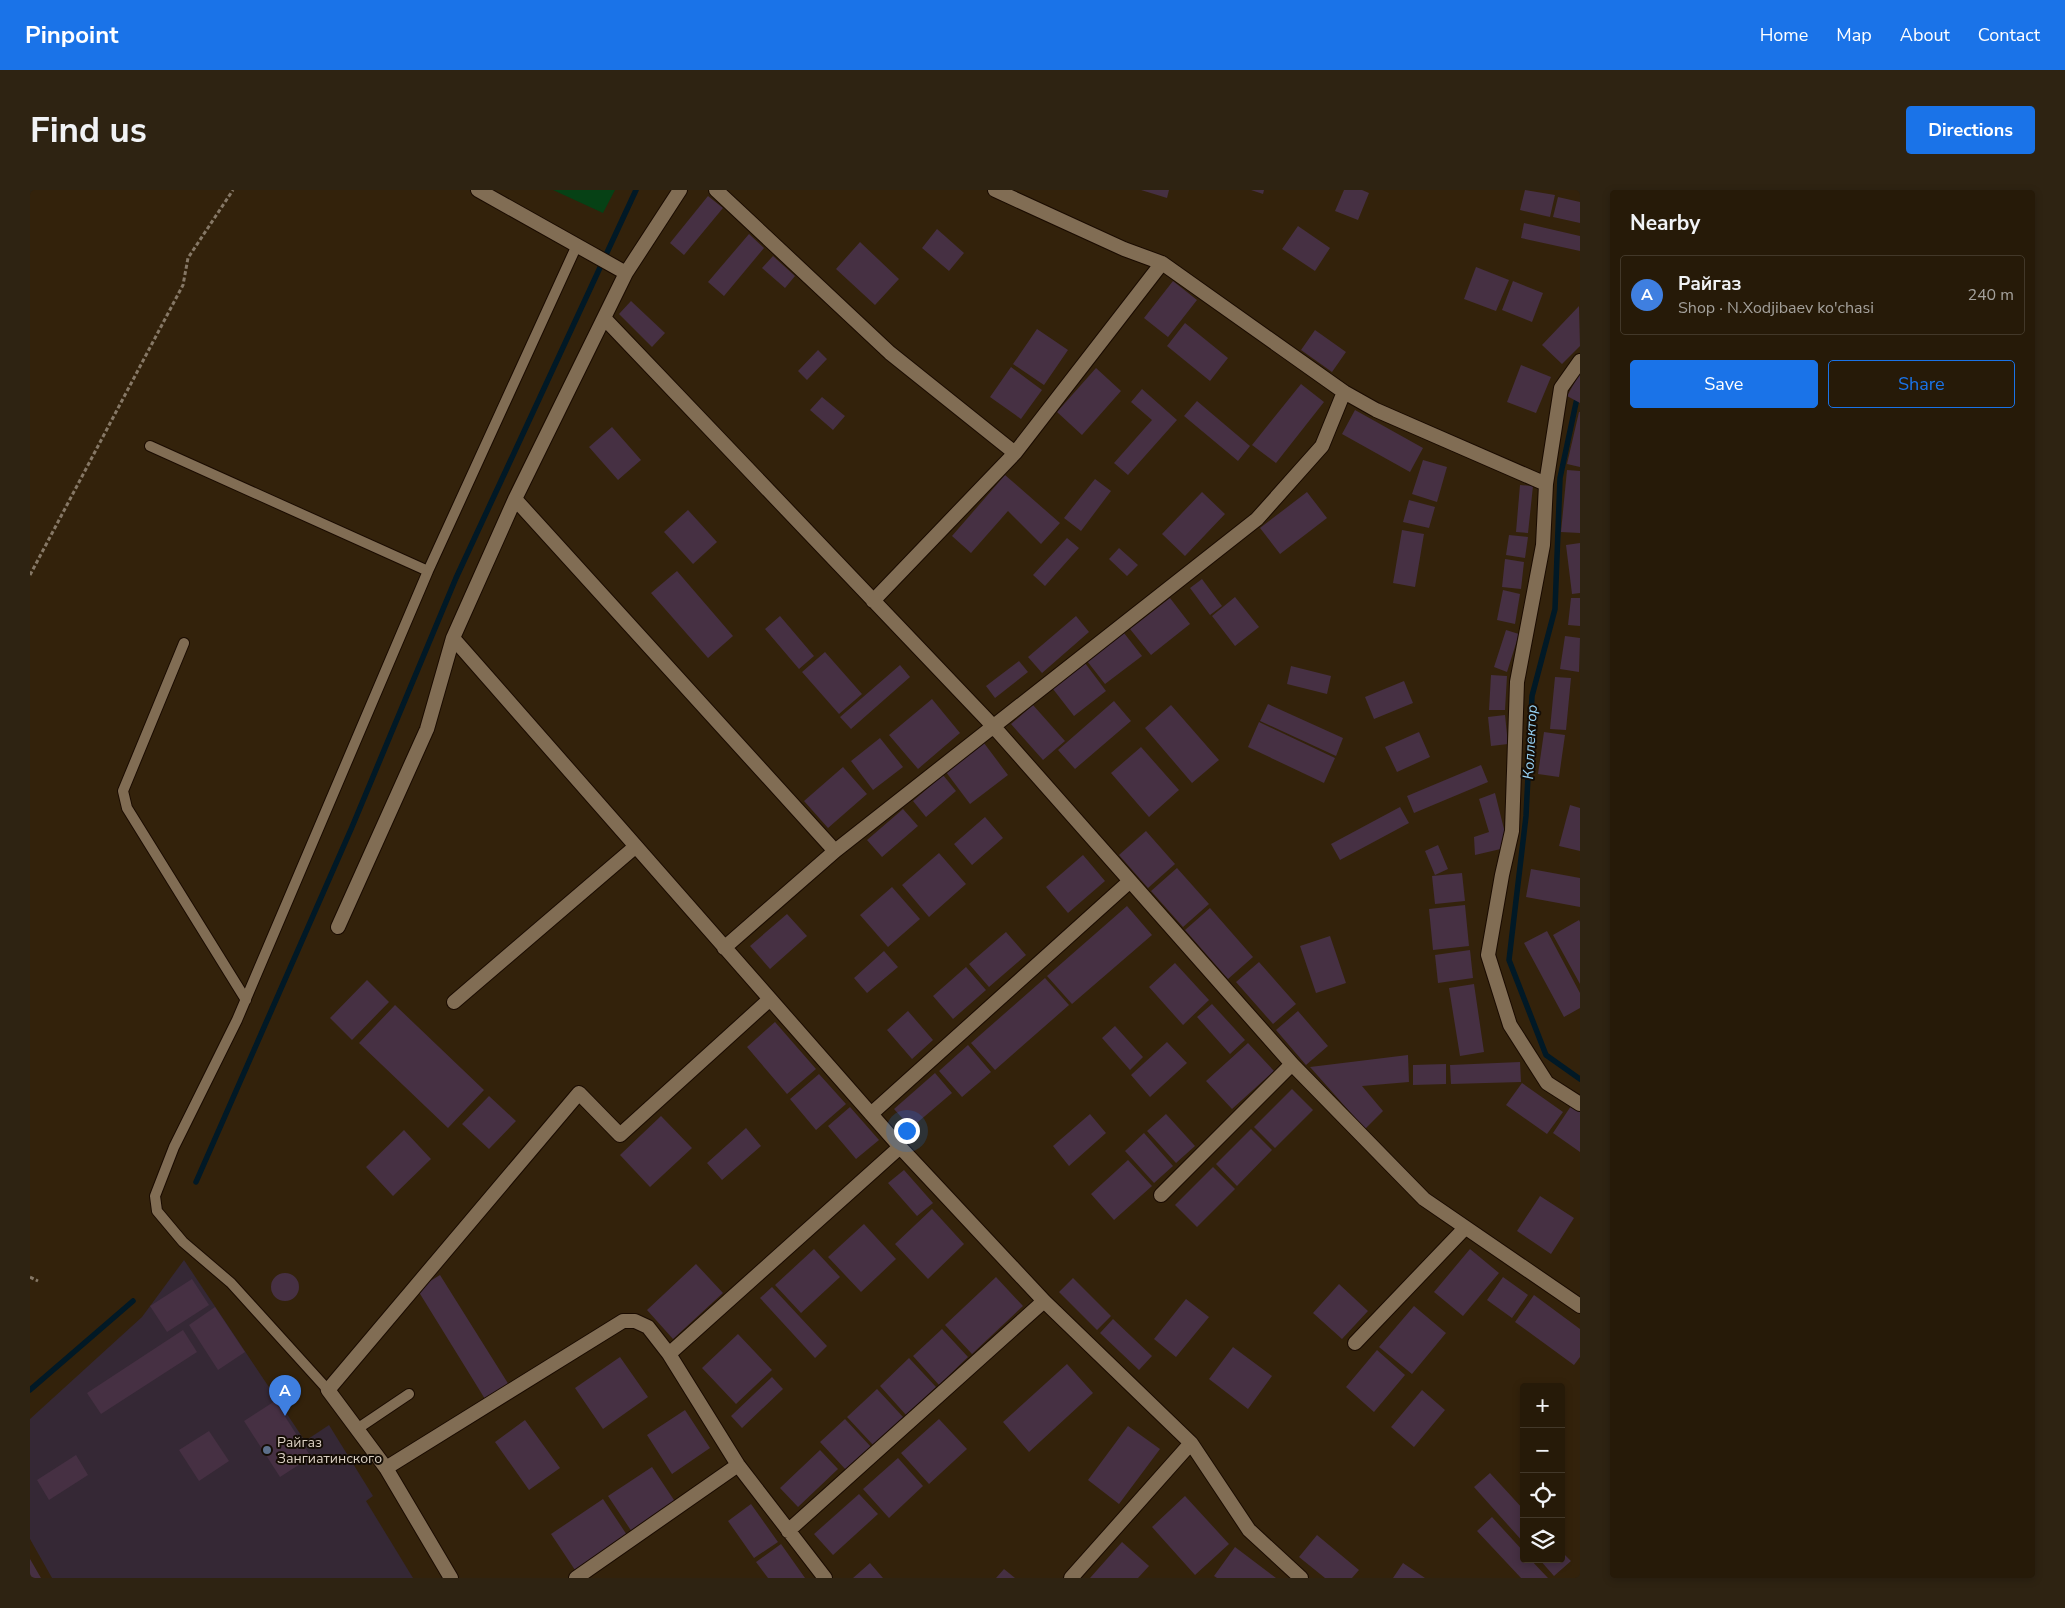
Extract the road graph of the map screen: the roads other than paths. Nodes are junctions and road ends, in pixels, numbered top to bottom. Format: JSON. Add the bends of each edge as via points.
{"nodes":[{"id":1,"x":478,"y":190,"type":"edge"},
{"id":2,"x":680,"y":190,"type":"edge"},
{"id":3,"x":716,"y":190,"type":"edge"},
{"id":4,"x":995,"y":190,"type":"edge"},
{"id":5,"x":1021,"y":196,"type":"edge"},
{"id":6,"x":577,"y":245,"type":"junction"},
{"id":7,"x":1162,"y":262,"type":"junction"},
{"id":8,"x":626,"y":273,"type":"junction"},
{"id":9,"x":605,"y":319,"type":"junction"},
{"id":10,"x":1580,"y":361,"type":"edge"},
{"id":11,"x":1344,"y":392,"type":"junction"},
{"id":12,"x":150,"y":446,"type":"dead end"},
{"id":13,"x":1015,"y":453,"type":"junction"},
{"id":14,"x":1546,"y":484,"type":"junction"},
{"id":15,"x":515,"y":499,"type":"junction"},
{"id":16,"x":428,"y":572,"type":"junction"},
{"id":17,"x":873,"y":601,"type":"junction"},
{"id":18,"x":453,"y":638,"type":"junction"},
{"id":19,"x":184,"y":643,"type":"dead end"},
{"id":20,"x":994,"y":728,"type":"junction"},
{"id":21,"x":635,"y":847,"type":"junction"},
{"id":22,"x":836,"y":852,"type":"junction"},
{"id":23,"x":1129,"y":882,"type":"junction"},
{"id":24,"x":338,"y":926,"type":"dead end"},
{"id":25,"x":724,"y":948,"type":"junction"},
{"id":26,"x":246,"y":1000,"type":"junction"},
{"id":27,"x":769,"y":1000,"type":"junction"},
{"id":28,"x":454,"y":1002,"type":"dead end"},
{"id":29,"x":1292,"y":1064,"type":"junction"},
{"id":30,"x":1580,"y":1104,"type":"edge"},
{"id":31,"x":871,"y":1114,"type":"junction"},
{"id":32,"x":900,"y":1147,"type":"junction"},
{"id":33,"x":1161,"y":1195,"type":"dead end"},
{"id":34,"x":1465,"y":1228,"type":"junction"},
{"id":35,"x":1044,"y":1301,"type":"junction"},
{"id":36,"x":1580,"y":1306,"type":"edge"},
{"id":37,"x":1355,"y":1343,"type":"dead end"},
{"id":38,"x":669,"y":1354,"type":"junction"},
{"id":39,"x":328,"y":1390,"type":"junction"},
{"id":40,"x":409,"y":1394,"type":"dead end"},
{"id":41,"x":357,"y":1429,"type":"junction"},
{"id":42,"x":1191,"y":1443,"type":"junction"},
{"id":43,"x":738,"y":1465,"type":"junction"},
{"id":44,"x":386,"y":1468,"type":"junction"},
{"id":45,"x":788,"y":1531,"type":"junction"},
{"id":46,"x":451,"y":1578,"type":"edge"},
{"id":47,"x":576,"y":1578,"type":"edge"},
{"id":48,"x":826,"y":1578,"type":"edge"},
{"id":49,"x":1071,"y":1578,"type":"edge"},
{"id":50,"x":1301,"y":1578,"type":"edge"}],
"edges":[{"from":1,"to":6,"type":"street"},
{"from":2,"to":8,"type":"street"},
{"from":3,"to":13,"type":"street","via":[[890,352]]},
{"from":4,"to":5,"type":"street"},
{"from":5,"to":7,"type":"street","via":[[1124,249]]},
{"from":6,"to":8,"type":"street"},
{"from":6,"to":16,"type":"lane"},
{"from":7,"to":11,"type":"street"},
{"from":7,"to":13,"type":"street"},
{"from":8,"to":9,"type":"street"},
{"from":9,"to":15,"type":"street"},
{"from":9,"to":17,"type":"street"},
{"from":10,"to":14,"type":"street","via":[[1561,388]]},
{"from":11,"to":14,"type":"street","via":[[1376,410]]},
{"from":11,"to":20,"type":"street","via":[[1322,446],[1257,519]]},
{"from":12,"to":16,"type":"lane"},
{"from":13,"to":17,"type":"street"},
{"from":14,"to":30,"type":"street","via":[[1543,545],[1517,682],[1512,831],[1488,955],[1510,1025],[1547,1082]]},
{"from":15,"to":18,"type":"street"},
{"from":15,"to":22,"type":"street"},
{"from":16,"to":26,"type":"lane"},
{"from":17,"to":20,"type":"street"},
{"from":18,"to":21,"type":"street"},
{"from":18,"to":24,"type":"street","via":[[427,730]]},
{"from":19,"to":26,"type":"lane","via":[[124,791],[124,798],[127,808]]},
{"from":20,"to":22,"type":"street"},
{"from":20,"to":23,"type":"street"},
{"from":21,"to":25,"type":"street"},
{"from":21,"to":28,"type":"street"},
{"from":22,"to":25,"type":"street"},
{"from":23,"to":29,"type":"street"},
{"from":23,"to":31,"type":"street"},
{"from":25,"to":27,"type":"street"},
{"from":26,"to":39,"type":"lane","via":[[174,1147],[156,1196],[157,1211],[184,1242],[231,1283]]},
{"from":27,"to":31,"type":"street"},
{"from":27,"to":39,"type":"street","via":[[620,1135],[579,1093]]},
{"from":29,"to":33,"type":"street"},
{"from":29,"to":34,"type":"street","via":[[1424,1199]]},
{"from":31,"to":32,"type":"street"},
{"from":32,"to":35,"type":"street"},
{"from":32,"to":38,"type":"street"},
{"from":34,"to":36,"type":"street"},
{"from":34,"to":37,"type":"street"},
{"from":35,"to":42,"type":"street"},
{"from":35,"to":45,"type":"street"},
{"from":38,"to":43,"type":"street"},
{"from":38,"to":44,"type":"street","via":[[648,1327],[635,1321],[623,1321]]},
{"from":39,"to":41,"type":"street"},
{"from":40,"to":41,"type":"lane"},
{"from":41,"to":44,"type":"street"},
{"from":42,"to":49,"type":"street"},
{"from":42,"to":50,"type":"street","via":[[1249,1530]]},
{"from":43,"to":45,"type":"street"},
{"from":43,"to":47,"type":"street"},
{"from":44,"to":46,"type":"street"},
{"from":45,"to":48,"type":"street"}]}
